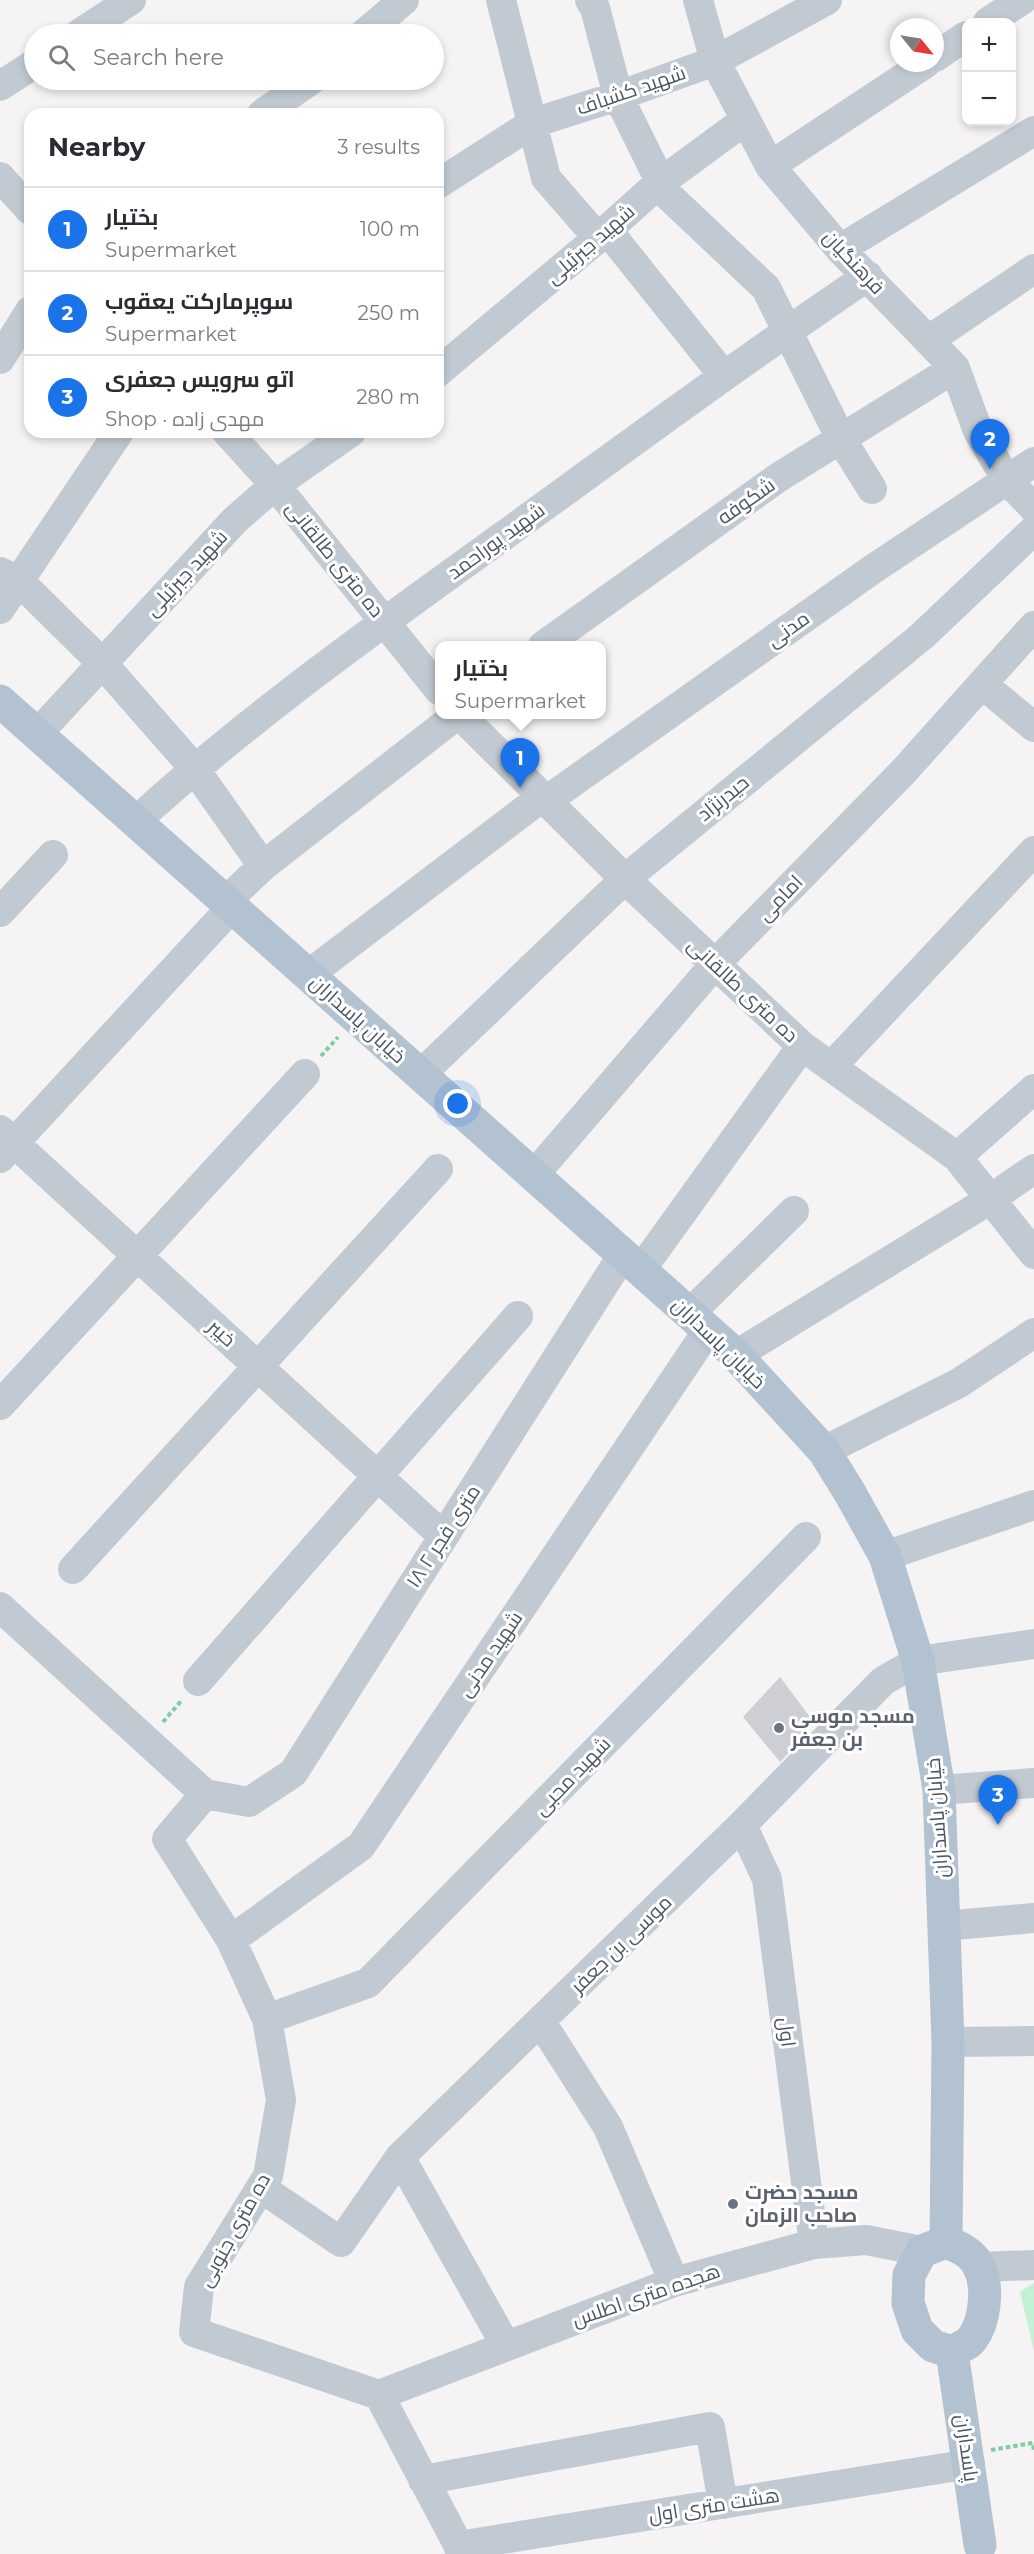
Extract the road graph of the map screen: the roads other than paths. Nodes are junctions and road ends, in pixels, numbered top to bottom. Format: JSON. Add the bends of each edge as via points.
{"nodes":[{"id":1,"x":131,"y":0,"type":"edge"},
{"id":2,"x":404,"y":0,"type":"edge"},
{"id":3,"x":501,"y":0,"type":"edge"},
{"id":4,"x":590,"y":0,"type":"edge"},
{"id":5,"x":698,"y":0,"type":"edge"},
{"id":6,"x":827,"y":0,"type":"edge"},
{"id":7,"x":1022,"y":0,"type":"edge"},
{"id":8,"x":994,"y":18,"type":"edge"},
{"id":9,"x":94,"y":24,"type":"edge"},
{"id":10,"x":376,"y":24,"type":"edge"},
{"id":11,"x":962,"y":39,"type":"edge"},
{"id":12,"x":944,"y":51,"type":"edge"},
{"id":13,"x":715,"y":61,"type":"junction"},
{"id":14,"x":24,"y":70,"type":"edge"},
{"id":15,"x":912,"y":72,"type":"edge"},
{"id":16,"x":0,"y":86,"type":"edge"},
{"id":17,"x":297,"y":90,"type":"edge"},
{"id":18,"x":618,"y":96,"type":"junction"},
{"id":19,"x":271,"y":108,"type":"edge"},
{"id":20,"x":744,"y":121,"type":"junction"},
{"id":21,"x":533,"y":123,"type":"junction"},
{"id":22,"x":1034,"y":131,"type":"edge"},
{"id":23,"x":770,"y":166,"type":"junction"},
{"id":24,"x":0,"y":177,"type":"edge"},
{"id":25,"x":444,"y":180,"type":"edge"},
{"id":26,"x":659,"y":184,"type":"junction"},
{"id":27,"x":24,"y":203,"type":"edge"},
{"id":28,"x":603,"y":234,"type":"junction"},
{"id":29,"x":840,"y":249,"type":"junction"},
{"id":30,"x":1034,"y":269,"type":"edge"},
{"id":31,"x":868,"y":276,"type":"junction"},
{"id":32,"x":24,"y":320,"type":"edge"},
{"id":33,"x":786,"y":331,"type":"junction"},
{"id":34,"x":929,"y":340,"type":"junction"},
{"id":35,"x":0,"y":359,"type":"edge"},
{"id":36,"x":444,"y":367,"type":"edge"},
{"id":37,"x":955,"y":368,"type":"junction"},
{"id":38,"x":724,"y":376,"type":"junction"},
{"id":39,"x":114,"y":438,"type":"edge"},
{"id":40,"x":232,"y":438,"type":"edge"},
{"id":41,"x":342,"y":438,"type":"edge"},
{"id":42,"x":841,"y":439,"type":"junction"},
{"id":43,"x":1034,"y":462,"type":"edge"},
{"id":44,"x":1007,"y":480,"type":"junction"},
{"id":45,"x":275,"y":485,"type":"junction"},
{"id":46,"x":872,"y":489,"type":"dead end"},
{"id":47,"x":1034,"y":508,"type":"edge"},
{"id":48,"x":1034,"y":530,"type":"edge"},
{"id":49,"x":9,"y":576,"type":"edge"},
{"id":50,"x":0,"y":609,"type":"edge"},
{"id":51,"x":384,"y":622,"type":"junction"},
{"id":52,"x":1034,"y":626,"type":"edge"},
{"id":53,"x":549,"y":641,"type":"edge"},
{"id":54,"x":102,"y":663,"type":"junction"},
{"id":55,"x":982,"y":684,"type":"junction"},
{"id":56,"x":435,"y":685,"type":"edge"},
{"id":57,"x":0,"y":701,"type":"edge"},
{"id":58,"x":453,"y":719,"type":"edge"},
{"id":59,"x":464,"y":719,"type":"edge"},
{"id":60,"x":1034,"y":727,"type":"edge"},
{"id":61,"x":38,"y":733,"type":"junction"},
{"id":62,"x":194,"y":768,"type":"junction"},
{"id":63,"x":544,"y":799,"type":"junction"},
{"id":64,"x":136,"y":821,"type":"junction"},
{"id":65,"x":1034,"y":851,"type":"edge"},
{"id":66,"x":53,"y":855,"type":"dead end"},
{"id":67,"x":263,"y":866,"type":"junction"},
{"id":68,"x":625,"y":879,"type":"junction"},
{"id":69,"x":229,"y":904,"type":"junction"},
{"id":70,"x":0,"y":912,"type":"edge"},
{"id":71,"x":715,"y":964,"type":"junction"},
{"id":72,"x":308,"y":975,"type":"junction"},
{"id":73,"x":802,"y":1046,"type":"junction"},
{"id":74,"x":831,"y":1067,"type":"junction"},
{"id":75,"x":305,"y":1074,"type":"road end"},
{"id":76,"x":420,"y":1075,"type":"junction"},
{"id":77,"x":1034,"y":1089,"type":"edge"},
{"id":78,"x":5,"y":1144,"type":"edge"},
{"id":79,"x":957,"y":1157,"type":"junction"},
{"id":80,"x":438,"y":1169,"type":"dead end"},
{"id":81,"x":1034,"y":1169,"type":"edge"},
{"id":82,"x":533,"y":1176,"type":"junction"},
{"id":83,"x":990,"y":1200,"type":"junction"},
{"id":84,"x":794,"y":1211,"type":"dead end"},
{"id":85,"x":1034,"y":1254,"type":"edge"},
{"id":86,"x":138,"y":1256,"type":"junction"},
{"id":87,"x":631,"y":1263,"type":"junction"},
{"id":88,"x":518,"y":1316,"type":"dead end"},
{"id":89,"x":699,"y":1322,"type":"junction"},
{"id":90,"x":1034,"y":1333,"type":"edge"},
{"id":91,"x":736,"y":1355,"type":"junction"},
{"id":92,"x":258,"y":1366,"type":"junction"},
{"id":93,"x":0,"y":1405,"type":"edge"},
{"id":94,"x":824,"y":1450,"type":"junction"},
{"id":95,"x":378,"y":1476,"type":"junction"},
{"id":96,"x":1034,"y":1504,"type":"edge"},
{"id":97,"x":443,"y":1536,"type":"junction"},
{"id":98,"x":806,"y":1537,"type":"dead end"},
{"id":99,"x":885,"y":1556,"type":"junction"},
{"id":100,"x":73,"y":1569,"type":"dead end"},
{"id":101,"x":0,"y":1607,"type":"edge"},
{"id":102,"x":1034,"y":1644,"type":"edge"},
{"id":103,"x":918,"y":1661,"type":"junction"},
{"id":104,"x":198,"y":1681,"type":"road end"},
{"id":105,"x":1034,"y":1783,"type":"edge"},
{"id":106,"x":939,"y":1790,"type":"junction"},
{"id":107,"x":205,"y":1794,"type":"junction"},
{"id":108,"x":742,"y":1825,"type":"junction"},
{"id":109,"x":1034,"y":1918,"type":"edge"},
{"id":110,"x":944,"y":1926,"type":"junction"},
{"id":111,"x":231,"y":1940,"type":"junction"},
{"id":112,"x":267,"y":2019,"type":"junction"},
{"id":113,"x":542,"y":2022,"type":"junction"},
{"id":114,"x":1034,"y":2041,"type":"edge"},
{"id":115,"x":948,"y":2042,"type":"junction"},
{"id":116,"x":400,"y":2157,"type":"junction"},
{"id":117,"x":261,"y":2188,"type":"junction"},
{"id":118,"x":814,"y":2244,"type":"junction"},
{"id":119,"x":934,"y":2247,"type":"junction"},
{"id":120,"x":1034,"y":2265,"type":"edge"},
{"id":121,"x":979,"y":2267,"type":"junction"},
{"id":122,"x":674,"y":2282,"type":"junction"},
{"id":123,"x":506,"y":2346,"type":"junction"},
{"id":124,"x":952,"y":2352,"type":"junction"},
{"id":125,"x":379,"y":2395,"type":"junction"},
{"id":126,"x":969,"y":2459,"type":"junction"},
{"id":127,"x":423,"y":2480,"type":"junction"},
{"id":128,"x":723,"y":2504,"type":"junction"},
{"id":129,"x":460,"y":2550,"type":"edge"},
{"id":130,"x":982,"y":2551,"type":"edge"}],
"edges":[{"from":1,"to":9,"type":"street"},
{"from":2,"to":10,"type":"street"},
{"from":3,"to":21,"type":"street"},
{"from":4,"to":18,"type":"street"},
{"from":5,"to":13,"type":"street","name":"فرهنگیان"},
{"from":6,"to":13,"type":"street","name":"شهید کشباف"},
{"from":7,"to":8,"type":"street"},
{"from":11,"to":12,"type":"street"},
{"from":13,"to":18,"type":"street","name":"شهید کشباف"},
{"from":13,"to":20,"type":"street","name":"فرهنگیان"},
{"from":14,"to":16,"type":"street"},
{"from":15,"to":23,"type":"street"},
{"from":17,"to":19,"type":"street"},
{"from":18,"to":21,"type":"street","name":"شهید کشباف"},
{"from":18,"to":26,"type":"street"},
{"from":20,"to":23,"type":"street","name":"فرهنگیان"},
{"from":20,"to":26,"type":"street","name":"شهید جبرئیلی"},
{"from":21,"to":25,"type":"street","name":"شهید کشباف"},
{"from":21,"to":28,"type":"street","via":[[546,178]]},
{"from":22,"to":29,"type":"street"},
{"from":23,"to":29,"type":"street","name":"فرهنگیان"},
{"from":24,"to":27,"type":"street"},
{"from":26,"to":28,"type":"street","name":"شهید جبرئیلی"},
{"from":26,"to":33,"type":"street","via":[[766,288]]},
{"from":28,"to":36,"type":"street","name":"شهید جبرئیلی"},
{"from":28,"to":38,"type":"street"},
{"from":29,"to":31,"type":"street","name":"فرهنگیان"},
{"from":30,"to":34,"type":"street"},
{"from":31,"to":33,"type":"street","name":"شهید پوراحمد"},
{"from":31,"to":34,"type":"street","name":"فرهنگیان"},
{"from":32,"to":35,"type":"street"},
{"from":33,"to":38,"type":"street","name":"شهید پوراحمد"},
{"from":33,"to":42,"type":"street"},
{"from":34,"to":37,"type":"street","name":"فرهنگیان"},
{"from":37,"to":42,"type":"street","name":"شکوفه"},
{"from":37,"to":44,"type":"street","name":"فرهنگیان","via":[[978,431]]},
{"from":38,"to":51,"type":"street","name":"شهید پوراحمد"},
{"from":39,"to":49,"type":"street"},
{"from":40,"to":45,"type":"street","name":"ده متری طالقانی"},
{"from":41,"to":45,"type":"street","name":"شهید جبرئیلی"},
{"from":42,"to":46,"type":"street"},
{"from":42,"to":53,"type":"street","name":"شکوفه","via":[[779,477]]},
{"from":43,"to":44,"type":"street","name":"مدنی"},
{"from":44,"to":47,"type":"street","name":"فرهنگیان"},
{"from":44,"to":63,"type":"street","name":"مدنی"},
{"from":45,"to":51,"type":"street","name":"ده متری طالقانی"},
{"from":45,"to":54,"type":"street","name":"شهید جبرئیلی","via":[[235,520]]},
{"from":48,"to":68,"type":"street","name":"حیدرنژاد","via":[[922,636]]},
{"from":49,"to":50,"type":"street"},
{"from":49,"to":54,"type":"street"},
{"from":51,"to":56,"type":"street","name":"ده متری طالقانی"},
{"from":51,"to":62,"type":"street","name":"شهید پوراحمد"},
{"from":52,"to":55,"type":"street","name":"امامی"},
{"from":54,"to":61,"type":"street","name":"شهید جبرئیلی"},
{"from":54,"to":62,"type":"street"},
{"from":55,"to":60,"type":"street"},
{"from":55,"to":71,"type":"street","name":"امامی","via":[[903,772]]},
{"from":57,"to":61,"type":"main road","name":"خیابان پاسداران"},
{"from":58,"to":67,"type":"street"},
{"from":59,"to":63,"type":"street","name":"ده متری طالقانی"},
{"from":61,"to":64,"type":"main road","name":"خیابان پاسداران"},
{"from":62,"to":64,"type":"street","name":"شهید پوراحمد"},
{"from":62,"to":67,"type":"street"},
{"from":63,"to":68,"type":"street","name":"ده متری طالقانی"},
{"from":63,"to":72,"type":"street","name":"مدنی"},
{"from":64,"to":69,"type":"main road","name":"خیابان پاسداران"},
{"from":65,"to":74,"type":"street"},
{"from":66,"to":70,"type":"street"},
{"from":67,"to":69,"type":"street"},
{"from":68,"to":71,"type":"street","name":"ده متری طالقانی"},
{"from":68,"to":76,"type":"street","name":"حیدرنژاد"},
{"from":69,"to":72,"type":"main road","name":"خیابان پاسداران"},
{"from":69,"to":78,"type":"street"},
{"from":71,"to":73,"type":"street","name":"ده متری طالقانی"},
{"from":71,"to":82,"type":"street","name":"امامی"},
{"from":72,"to":76,"type":"main road","name":"خیابان پاسداران"},
{"from":73,"to":74,"type":"street","name":"ده متری طالقانی"},
{"from":73,"to":87,"type":"street","name":"۱۸ متری فجر ۲"},
{"from":74,"to":79,"type":"street","name":"ده متری طالقانی"},
{"from":75,"to":86,"type":"street"},
{"from":76,"to":82,"type":"main road","name":"خیابان پاسداران"},
{"from":77,"to":79,"type":"street"},
{"from":78,"to":86,"type":"street","name":"خیبر"},
{"from":79,"to":83,"type":"street","name":"ده متری طالقانی"},
{"from":80,"to":92,"type":"street"},
{"from":81,"to":83,"type":"street"},
{"from":82,"to":87,"type":"main road","name":"خیابان پاسداران"},
{"from":83,"to":85,"type":"street","name":"ده متری طالقانی"},
{"from":83,"to":91,"type":"street"},
{"from":84,"to":89,"type":"street","name":"شهید مدنی"},
{"from":86,"to":92,"type":"street","name":"خیبر"},
{"from":86,"to":93,"type":"street"},
{"from":87,"to":89,"type":"main road","name":"خیابان پاسداران"},
{"from":87,"to":97,"type":"street","name":"۱۸ متری فجر ۲"},
{"from":88,"to":95,"type":"street"},
{"from":89,"to":91,"type":"main road","name":"خیابان پاسداران"},
{"from":89,"to":111,"type":"street","name":"شهید مدنی","via":[[361,1846]]},
{"from":90,"to":94,"type":"street","via":[[959,1383]]},
{"from":91,"to":94,"type":"main road","name":"خیابان پاسداران"},
{"from":92,"to":95,"type":"street","name":"خیبر"},
{"from":92,"to":100,"type":"street"},
{"from":94,"to":99,"type":"main road","name":"خیابان پاسداران"},
{"from":95,"to":97,"type":"street","name":"خیبر"},
{"from":95,"to":104,"type":"street"},
{"from":96,"to":99,"type":"street"},
{"from":97,"to":107,"type":"street","name":"۱۸ متری فجر ۲","via":[[293,1773],[249,1802]]},
{"from":98,"to":112,"type":"street","name":"شهید محبی","via":[[369,1983]]},
{"from":99,"to":103,"type":"main road","name":"خیابان پاسداران"},
{"from":101,"to":107,"type":"street"},
{"from":102,"to":103,"type":"street"},
{"from":103,"to":106,"type":"main road","name":"خیابان پاسداران"},
{"from":103,"to":108,"type":"street","name":"موسی بن جعفر","via":[[883,1681]]},
{"from":105,"to":106,"type":"street"},
{"from":106,"to":110,"type":"main road","name":"خیابان پاسداران"},
{"from":107,"to":111,"type":"street","name":"ده متری جنوبی","via":[[167,1839]]},
{"from":108,"to":113,"type":"street","name":"موسی بن جعفر"},
{"from":108,"to":118,"type":"street","name":"اول","via":[[767,1879]]},
{"from":109,"to":110,"type":"street"},
{"from":110,"to":115,"type":"main road","name":"خیابان پاسداران"},
{"from":111,"to":112,"type":"street","name":"ده متری جنوبی"},
{"from":112,"to":117,"type":"street","name":"ده متری جنوبی","via":[[281,2100],[268,2176]]},
{"from":113,"to":116,"type":"street","name":"موسی بن جعفر"},
{"from":113,"to":122,"type":"street","via":[[608,2127]]},
{"from":114,"to":115,"type":"street"},
{"from":115,"to":119,"type":"main road","name":"خیابان پاسداران"},
{"from":116,"to":117,"type":"street","name":"موسی بن جعفر","via":[[341,2242]]},
{"from":116,"to":123,"type":"street"},
{"from":117,"to":125,"type":"street","name":"ده متری جنوبی","via":[[200,2287],[194,2332]]},
{"from":118,"to":119,"type":"street","name":"هجده متری اطلس","via":[[866,2240]]},
{"from":118,"to":122,"type":"street","name":"هجده متری اطلس"},
{"from":119,"to":121,"type":"main road","via":[[965,2250]]},
{"from":119,"to":124,"type":"main road","via":[[909,2275],[908,2303],[917,2330],[933,2346]]},
{"from":120,"to":121,"type":"street"},
{"from":121,"to":124,"type":"main road","via":[[985,2295],[982,2322],[971,2341]]},
{"from":122,"to":123,"type":"street","name":"هجده متری اطلس"},
{"from":123,"to":125,"type":"street","name":"هجده متری اطلس"},
{"from":124,"to":126,"type":"main road","name":"پاسداران"},
{"from":125,"to":127,"type":"street"},
{"from":126,"to":128,"type":"street","name":"هشت متری اول"},
{"from":126,"to":130,"type":"main road","name":"پاسداران"},
{"from":127,"to":128,"type":"street","via":[[710,2427]]},
{"from":127,"to":129,"type":"street"},
{"from":128,"to":129,"type":"street","name":"هشت متری اول"}]}
